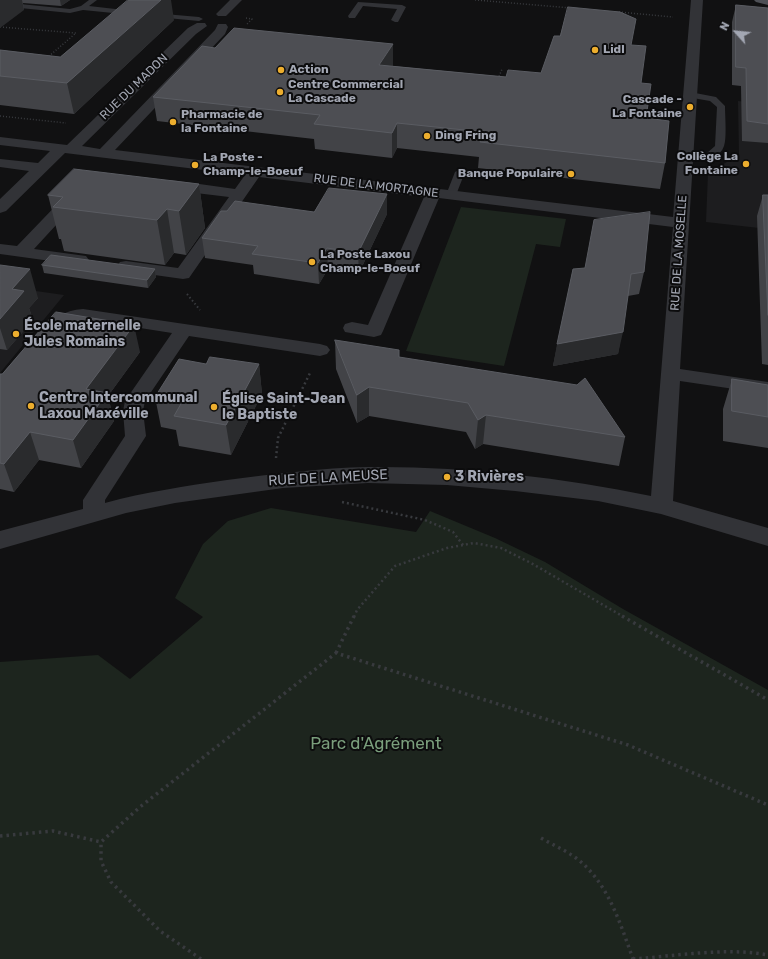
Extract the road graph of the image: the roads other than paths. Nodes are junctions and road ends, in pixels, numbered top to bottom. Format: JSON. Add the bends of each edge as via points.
{"nodes":[{"id":1,"x":93,"y":0,"type":"edge"},
{"id":2,"x":236,"y":0,"type":"edge"},
{"id":3,"x":760,"y":0,"type":"edge"},
{"id":4,"x":768,"y":2,"type":"edge"},
{"id":5,"x":0,"y":4,"type":"edge"},
{"id":6,"x":83,"y":8,"type":"junction"},
{"id":7,"x":696,"y":8,"type":"edge"},
{"id":8,"x":352,"y":16,"type":"dead end"},
{"id":9,"x":228,"y":20,"type":"junction"},
{"id":10,"x":395,"y":20,"type":"dead end"},
{"id":11,"x":200,"y":22,"type":"junction"},
{"id":12,"x":690,"y":95,"type":"junction"},
{"id":13,"x":0,"y":141,"type":"edge"},
{"id":14,"x":65,"y":149,"type":"junction"},
{"id":15,"x":103,"y":154,"type":"junction"},
{"id":16,"x":686,"y":155,"type":"junction"},
{"id":17,"x":0,"y":163,"type":"edge"},
{"id":18,"x":41,"y":168,"type":"junction"},
{"id":19,"x":255,"y":172,"type":"junction"},
{"id":20,"x":460,"y":172,"type":"dead end"},
{"id":21,"x":155,"y":183,"type":"edge"},
{"id":22,"x":83,"y":186,"type":"edge"},
{"id":23,"x":433,"y":193,"type":"junction"},
{"id":24,"x":240,"y":194,"type":"junction"},
{"id":25,"x":451,"y":195,"type":"junction"},
{"id":26,"x":0,"y":208,"type":"edge"},
{"id":27,"x":682,"y":223,"type":"junction"},
{"id":28,"x":0,"y":249,"type":"edge"},
{"id":29,"x":21,"y":252,"type":"junction"},
{"id":30,"x":352,"y":328,"type":"dead end"},
{"id":31,"x":189,"y":330,"type":"junction"},
{"id":32,"x":39,"y":350,"type":"edge"},
{"id":33,"x":320,"y":350,"type":"road end"},
{"id":34,"x":670,"y":374,"type":"junction"},
{"id":35,"x":768,"y":388,"type":"edge"},
{"id":36,"x":661,"y":506,"type":"junction"},
{"id":37,"x":95,"y":513,"type":"junction"},
{"id":38,"x":768,"y":537,"type":"edge"},
{"id":39,"x":0,"y":540,"type":"edge"}],
"edges":[{"from":1,"to":6,"type":"lane"},
{"from":2,"to":9,"type":"street","name":"RUE DU MADON"},
{"from":3,"to":4,"type":"main road"},
{"from":5,"to":6,"type":"lane","via":[[70,11]]},
{"from":6,"to":11,"type":"lane"},
{"from":7,"to":12,"type":"street","name":"RUE DE LA MOSELLE"},
{"from":8,"to":10,"type":"lane","via":[[362,4],[402,7]]},
{"from":9,"to":11,"type":"street","via":[[211,28]]},
{"from":9,"to":15,"type":"street","name":"RUE DU MADON"},
{"from":11,"to":14,"type":"street","name":"RUE DU MADON","via":[[95,126]]},
{"from":12,"to":16,"type":"street","name":"RUE DE LA MOSELLE"},
{"from":12,"to":16,"type":"lane","via":[[713,98],[721,106],[720,146],[709,156]]},
{"from":13,"to":14,"type":"street","name":"RUE DE LA MORTAGNE"},
{"from":14,"to":15,"type":"street","name":"RUE DE LA MORTAGNE"},
{"from":14,"to":18,"type":"street","name":"RUE DU MADON"},
{"from":15,"to":19,"type":"street","name":"RUE DE LA MORTAGNE"},
{"from":16,"to":27,"type":"street","name":"RUE DE LA MOSELLE"},
{"from":17,"to":18,"type":"street"},
{"from":18,"to":26,"type":"street","name":"RUE DU MADON"},
{"from":19,"to":23,"type":"street","name":"RUE DE LA MORTAGNE"},
{"from":19,"to":24,"type":"street"},
{"from":20,"to":25,"type":"lane"},
{"from":21,"to":24,"type":"street"},
{"from":22,"to":29,"type":"street"},
{"from":23,"to":25,"type":"street","name":"RUE DE LA MORTAGNE"},
{"from":23,"to":30,"type":"street","via":[[374,331]]},
{"from":24,"to":29,"type":"street","via":[[183,274]]},
{"from":25,"to":27,"type":"street","name":"RUE DE LA MORTAGNE"},
{"from":27,"to":34,"type":"street","name":"RUE DE LA MOSELLE"},
{"from":28,"to":29,"type":"street"},
{"from":31,"to":32,"type":"street","via":[[75,314],[63,320]]},
{"from":31,"to":33,"type":"street"},
{"from":31,"to":37,"type":"street","via":[[135,401],[131,411],[136,428],[135,436],[94,500]]},
{"from":34,"to":35,"type":"street"},
{"from":34,"to":36,"type":"street","name":"RUE DE LA MOSELLE"},
{"from":36,"to":37,"type":"street","name":"RUE DE LA MEUSE","via":[[560,488],[447,477],[368,475],[283,480],[175,494]]},
{"from":36,"to":38,"type":"street","name":"RUE DE LA MEUSE"},
{"from":37,"to":39,"type":"street","name":"RUE DE LA MEUSE"}]}
